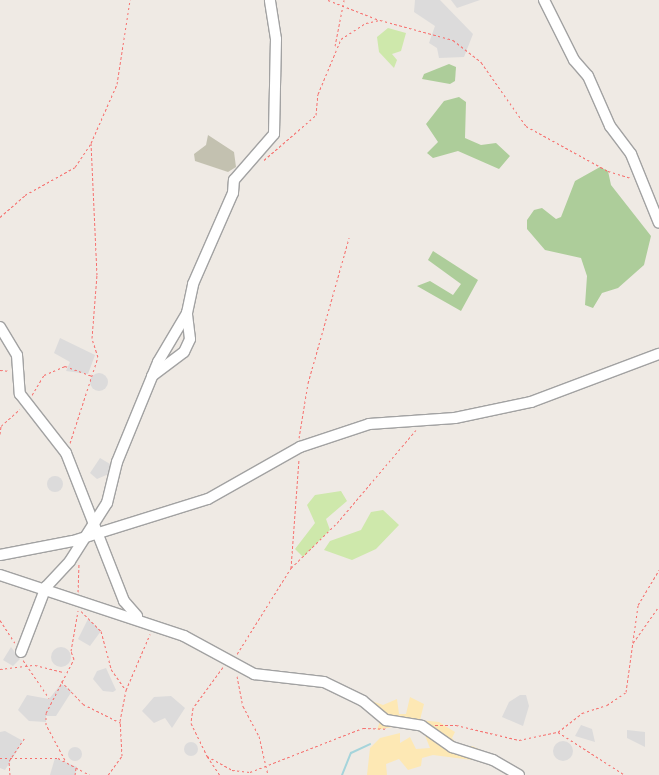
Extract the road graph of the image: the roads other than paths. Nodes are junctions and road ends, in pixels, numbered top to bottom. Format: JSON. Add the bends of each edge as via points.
{"nodes":[{"id":1,"x":270,"y":0,"type":"edge"},
{"id":2,"x":544,"y":0,"type":"edge"},
{"id":3,"x":659,"y":223,"type":"edge"},
{"id":4,"x":187,"y":313,"type":"junction"},
{"id":5,"x":0,"y":327,"type":"edge"},
{"id":6,"x":659,"y":354,"type":"edge"},
{"id":7,"x":151,"y":377,"type":"junction"},
{"id":8,"x":96,"y":528,"type":"junction"},
{"id":9,"x":86,"y":536,"type":"junction"},
{"id":10,"x":0,"y":555,"type":"edge"},
{"id":11,"x":0,"y":575,"type":"edge"},
{"id":12,"x":46,"y":587,"type":"junction"},
{"id":13,"x":140,"y":619,"type":"junction"},
{"id":14,"x":21,"y":652,"type":"dead end"},
{"id":15,"x":519,"y":775,"type":"edge"}],
"edges":[{"from":1,"to":4,"type":"street","via":[[276,39],[274,134],[234,180],[232,193],[193,284]]},
{"from":2,"to":3,"type":"street","via":[[563,41],[588,76],[610,126],[631,154]]},
{"from":4,"to":7,"type":"street"},
{"from":4,"to":7,"type":"street","via":[[190,339],[184,352]]},
{"from":5,"to":8,"type":"street","via":[[17,355],[17,385],[26,402],[66,453]]},
{"from":6,"to":8,"type":"street","via":[[531,402],[426,422],[369,424],[298,449],[208,499]]},
{"from":7,"to":8,"type":"street"},
{"from":8,"to":9,"type":"street"},
{"from":8,"to":13,"type":"street","via":[[124,601]]},
{"from":9,"to":10,"type":"street"},
{"from":9,"to":12,"type":"street"},
{"from":11,"to":12,"type":"street"},
{"from":12,"to":13,"type":"street","via":[[76,604]]},
{"from":12,"to":14,"type":"street"},
{"from":13,"to":15,"type":"street","via":[[199,644],[237,667],[264,676],[324,682],[398,724],[422,726],[452,747],[493,760]]}]}
